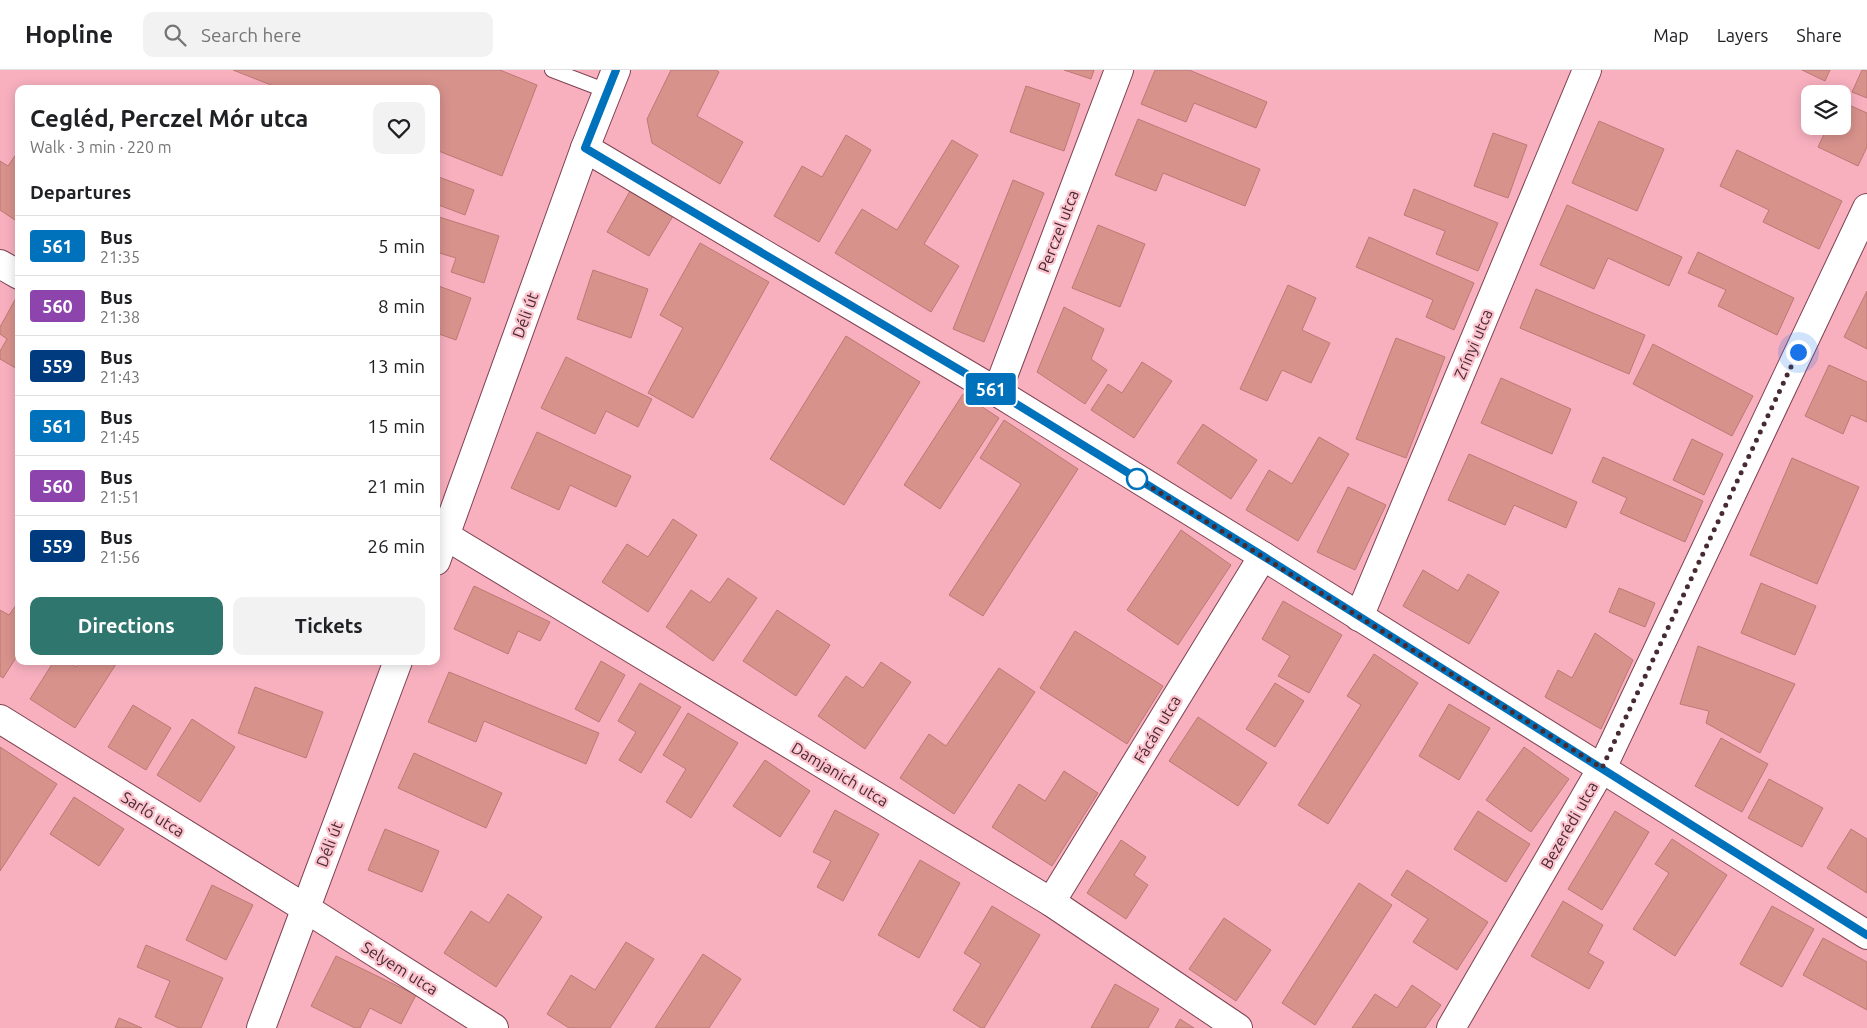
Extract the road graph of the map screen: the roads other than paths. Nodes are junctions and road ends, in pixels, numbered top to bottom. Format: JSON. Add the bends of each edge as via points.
{"nodes":[{"id":1,"x":552,"y":70,"type":"edge"},
{"id":2,"x":1119,"y":70,"type":"edge"},
{"id":3,"x":1587,"y":70,"type":"edge"},
{"id":4,"x":612,"y":80,"type":"edge"},
{"id":5,"x":585,"y":148,"type":"junction"},
{"id":6,"x":1867,"y":208,"type":"edge"},
{"id":7,"x":0,"y":264,"type":"edge"},
{"id":8,"x":15,"y":273,"type":"edge"},
{"id":9,"x":997,"y":392,"type":"junction"},
{"id":10,"x":441,"y":533,"type":"edge"},
{"id":11,"x":1263,"y":556,"type":"junction"},
{"id":12,"x":1359,"y":617,"type":"junction"},
{"id":13,"x":396,"y":665,"type":"edge"},
{"id":14,"x":0,"y":719,"type":"edge"},
{"id":15,"x":1602,"y":768,"type":"junction"},
{"id":16,"x":1051,"y":902,"type":"junction"},
{"id":17,"x":305,"y":908,"type":"junction"},
{"id":18,"x":1867,"y":935,"type":"edge"},
{"id":19,"x":262,"y":1028,"type":"edge"},
{"id":20,"x":494,"y":1028,"type":"edge"},
{"id":21,"x":1238,"y":1028,"type":"edge"},
{"id":22,"x":1451,"y":1028,"type":"edge"}],
"edges":[{"from":1,"to":4,"type":"lane"},
{"from":2,"to":9,"type":"street","name":"Perczel utca"},
{"from":3,"to":12,"type":"street","name":"Zrínyi utca"},
{"from":4,"to":5,"type":"street","name":"Déli út"},
{"from":5,"to":9,"type":"street"},
{"from":5,"to":10,"type":"street","name":"Déli út"},
{"from":6,"to":15,"type":"street","name":"Bezerédi utca"},
{"from":7,"to":8,"type":"street"},
{"from":9,"to":11,"type":"street"},
{"from":10,"to":16,"type":"street","name":"Damjanich utca"},
{"from":11,"to":12,"type":"street"},
{"from":11,"to":16,"type":"street","name":"Fácán utca"},
{"from":12,"to":15,"type":"street"},
{"from":13,"to":17,"type":"street","name":"Déli út"},
{"from":14,"to":17,"type":"street","name":"Sarló utca"},
{"from":15,"to":18,"type":"street"},
{"from":15,"to":22,"type":"street","name":"Bezerédi utca"},
{"from":16,"to":21,"type":"street","name":"Damjanich utca"},
{"from":17,"to":19,"type":"street","name":"Déli út"},
{"from":17,"to":20,"type":"street","name":"Selyem utca"}]}
